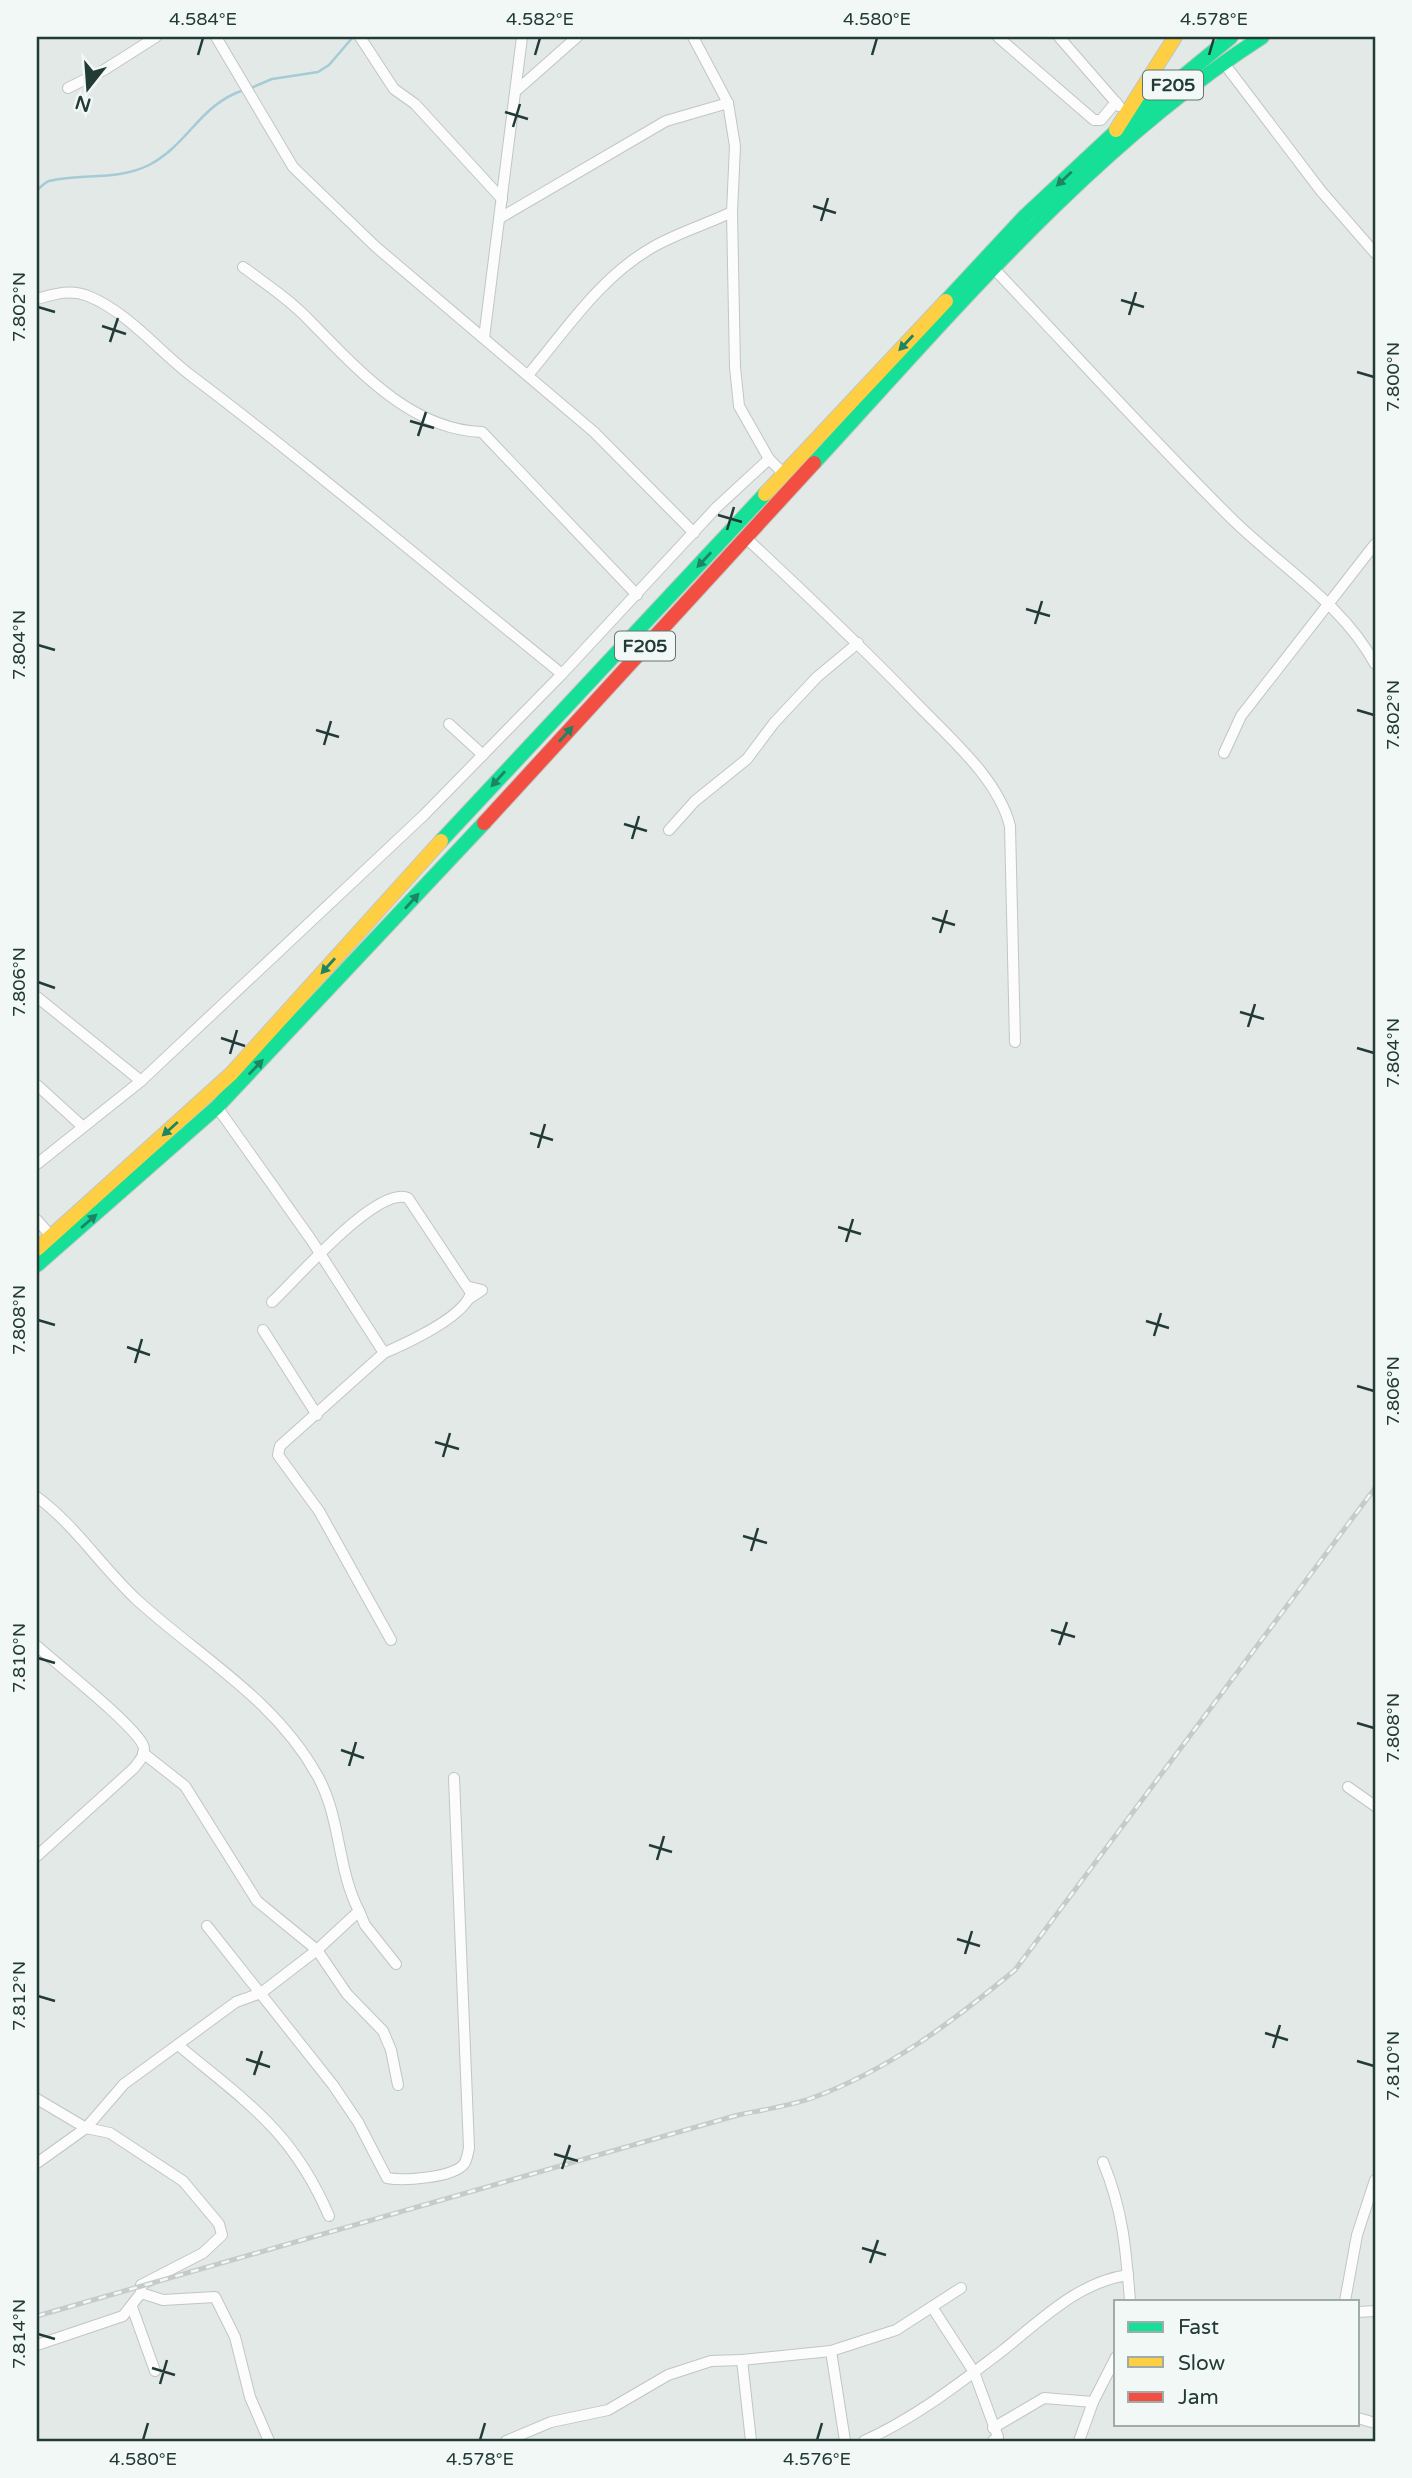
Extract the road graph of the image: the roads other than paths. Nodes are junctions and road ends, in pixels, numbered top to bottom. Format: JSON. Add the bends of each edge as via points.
{"nodes":[{"id":1,"x":156,"y":37,"type":"edge"},
{"id":2,"x":216,"y":37,"type":"edge"},
{"id":3,"x":360,"y":37,"type":"edge"},
{"id":4,"x":523,"y":37,"type":"edge"},
{"id":5,"x":577,"y":37,"type":"edge"},
{"id":6,"x":693,"y":37,"type":"edge"},
{"id":7,"x":998,"y":37,"type":"edge"},
{"id":8,"x":1059,"y":37,"type":"edge"},
{"id":9,"x":1174,"y":37,"type":"edge"},
{"id":10,"x":1231,"y":37,"type":"edge"},
{"id":11,"x":1262,"y":37,"type":"edge"},
{"id":12,"x":1223,"y":62,"type":"junction"},
{"id":13,"x":68,"y":89,"type":"dead end"},
{"id":14,"x":517,"y":90,"type":"junction"},
{"id":15,"x":728,"y":103,"type":"junction"},
{"id":16,"x":1120,"y":108,"type":"junction"},
{"id":17,"x":1114,"y":133,"type":"junction"},
{"id":18,"x":502,"y":200,"type":"junction"},
{"id":19,"x":732,"y":212,"type":"junction"},
{"id":20,"x":500,"y":218,"type":"junction"},
{"id":21,"x":1375,"y":253,"type":"edge"},
{"id":22,"x":243,"y":267,"type":"dead end"},
{"id":23,"x":997,"y":272,"type":"junction"},
{"id":24,"x":37,"y":299,"type":"edge"},
{"id":25,"x":484,"y":338,"type":"junction"},
{"id":26,"x":528,"y":375,"type":"junction"},
{"id":27,"x":769,"y":459,"type":"junction"},
{"id":28,"x":784,"y":474,"type":"junction"},
{"id":29,"x":694,"y":533,"type":"junction"},
{"id":30,"x":746,"y":537,"type":"junction"},
{"id":31,"x":1375,"y":544,"type":"edge"},
{"id":32,"x":637,"y":595,"type":"junction"},
{"id":33,"x":1330,"y":604,"type":"junction"},
{"id":34,"x":858,"y":643,"type":"junction"},
{"id":35,"x":1375,"y":664,"type":"edge"},
{"id":36,"x":562,"y":674,"type":"junction"},
{"id":37,"x":449,"y":724,"type":"dead end"},
{"id":38,"x":1224,"y":753,"type":"dead end"},
{"id":39,"x":483,"y":755,"type":"junction"},
{"id":40,"x":669,"y":830,"type":"dead end"},
{"id":41,"x":357,"y":934,"type":"junction"},
{"id":42,"x":369,"y":948,"type":"junction"},
{"id":43,"x":37,"y":997,"type":"edge"},
{"id":44,"x":1015,"y":1042,"type":"dead end"},
{"id":45,"x":141,"y":1081,"type":"junction"},
{"id":46,"x":37,"y":1085,"type":"edge"},
{"id":47,"x":217,"y":1107,"type":"junction"},
{"id":48,"x":82,"y":1126,"type":"junction"},
{"id":49,"x":37,"y":1164,"type":"edge"},
{"id":50,"x":37,"y":1220,"type":"edge"},
{"id":51,"x":52,"y":1237,"type":"junction"},
{"id":52,"x":37,"y":1249,"type":"edge"},
{"id":53,"x":320,"y":1252,"type":"junction"},
{"id":54,"x":37,"y":1265,"type":"edge"},
{"id":55,"x":272,"y":1302,"type":"dead end"},
{"id":56,"x":263,"y":1331,"type":"dead end"},
{"id":57,"x":384,"y":1353,"type":"junction"},
{"id":58,"x":317,"y":1415,"type":"junction"},
{"id":59,"x":37,"y":1497,"type":"edge"},
{"id":60,"x":391,"y":1640,"type":"dead end"},
{"id":61,"x":37,"y":1646,"type":"edge"},
{"id":62,"x":144,"y":1753,"type":"junction"},
{"id":63,"x":454,"y":1778,"type":"dead end"},
{"id":64,"x":1348,"y":1787,"type":"dead end"},
{"id":65,"x":1375,"y":1806,"type":"edge"},
{"id":66,"x":37,"y":1856,"type":"edge"},
{"id":67,"x":359,"y":1911,"type":"junction"},
{"id":68,"x":206,"y":1926,"type":"dead end"},
{"id":69,"x":317,"y":1950,"type":"junction"},
{"id":70,"x":396,"y":1964,"type":"dead end"},
{"id":71,"x":261,"y":1993,"type":"junction"},
{"id":72,"x":178,"y":2045,"type":"junction"},
{"id":73,"x":398,"y":2085,"type":"dead end"},
{"id":74,"x":37,"y":2099,"type":"edge"},
{"id":75,"x":86,"y":2128,"type":"junction"},
{"id":76,"x":1102,"y":2162,"type":"dead end"},
{"id":77,"x":37,"y":2163,"type":"edge"},
{"id":78,"x":1375,"y":2180,"type":"edge"},
{"id":79,"x":329,"y":2217,"type":"dead end"},
{"id":80,"x":1128,"y":2275,"type":"junction"},
{"id":81,"x":961,"y":2288,"type":"dead end"},
{"id":82,"x":141,"y":2293,"type":"junction"},
{"id":83,"x":1130,"y":2300,"type":"edge"},
{"id":84,"x":1345,"y":2300,"type":"edge"},
{"id":85,"x":132,"y":2307,"type":"junction"},
{"id":86,"x":932,"y":2307,"type":"junction"},
{"id":87,"x":37,"y":2345,"type":"edge"},
{"id":88,"x":831,"y":2351,"type":"junction"},
{"id":89,"x":742,"y":2360,"type":"junction"},
{"id":90,"x":1114,"y":2361,"type":"edge"},
{"id":91,"x":155,"y":2371,"type":"dead end"},
{"id":92,"x":974,"y":2372,"type":"junction"},
{"id":93,"x":1093,"y":2402,"type":"junction"},
{"id":94,"x":993,"y":2428,"type":"junction"},
{"id":95,"x":269,"y":2441,"type":"edge"},
{"id":96,"x":506,"y":2441,"type":"edge"},
{"id":97,"x":751,"y":2441,"type":"edge"},
{"id":98,"x":845,"y":2441,"type":"edge"},
{"id":99,"x":864,"y":2441,"type":"edge"},
{"id":100,"x":993,"y":2441,"type":"edge"},
{"id":101,"x":1079,"y":2441,"type":"edge"}],
"edges":[{"from":1,"to":13,"type":"street"},
{"from":2,"to":25,"type":"street","via":[[293,167],[376,247]]},
{"from":3,"to":18,"type":"street","via":[[394,89],[415,104]]},
{"from":4,"to":14,"type":"street"},
{"from":5,"to":14,"type":"street"},
{"from":6,"to":15,"type":"street"},
{"from":7,"to":16,"type":"street","via":[[1094,120]]},
{"from":8,"to":16,"type":"street"},
{"from":9,"to":16,"type":"main road"},
{"from":10,"to":17,"type":"main road","number":"F205"},
{"from":11,"to":12,"type":"main road","number":"F205"},
{"from":12,"to":21,"type":"street","via":[[1321,191]]},
{"from":12,"to":23,"type":"main road","number":"F205","via":[[1089,173]]},
{"from":14,"to":18,"type":"street"},
{"from":15,"to":19,"type":"street","via":[[735,146]]},
{"from":15,"to":20,"type":"street","via":[[666,121]]},
{"from":16,"to":17,"type":"main road"},
{"from":17,"to":28,"type":"main road","number":"F205","one_way":true,"via":[[1025,216]]},
{"from":18,"to":20,"type":"street"},
{"from":19,"to":26,"type":"street","via":[[654,246],[632,261],[592,296]]},
{"from":19,"to":27,"type":"street","via":[[734,367],[739,406]]},
{"from":20,"to":25,"type":"street"},
{"from":22,"to":32,"type":"street","via":[[300,312],[342,356],[419,416],[451,429],[482,432]]},
{"from":23,"to":30,"type":"main road","number":"F205"},
{"from":23,"to":33,"type":"street","via":[[1227,515]]},
{"from":24,"to":36,"type":"street","via":[[77,292],[118,314]]},
{"from":25,"to":26,"type":"street"},
{"from":26,"to":29,"type":"street","via":[[594,432]]},
{"from":27,"to":28,"type":"street"},
{"from":27,"to":29,"type":"street"},
{"from":28,"to":41,"type":"main road","number":"F205","one_way":true},
{"from":29,"to":32,"type":"street"},
{"from":30,"to":34,"type":"street"},
{"from":42,"to":30,"type":"main road","number":"F205","one_way":true},
{"from":31,"to":33,"type":"street"},
{"from":32,"to":36,"type":"street"},
{"from":33,"to":35,"type":"street"},
{"from":33,"to":38,"type":"street","via":[[1241,716]]},
{"from":34,"to":40,"type":"street","via":[[817,677],[747,759]]},
{"from":34,"to":44,"type":"street","via":[[958,746],[1005,806],[1010,826]]},
{"from":36,"to":39,"type":"street"},
{"from":37,"to":39,"type":"street"},
{"from":39,"to":45,"type":"street"},
{"from":41,"to":42,"type":"main road"},
{"from":41,"to":51,"type":"main road","number":"F205","one_way":true,"via":[[230,1074]]},
{"from":47,"to":42,"type":"main road","number":"F205","one_way":true},
{"from":43,"to":45,"type":"street"},
{"from":45,"to":48,"type":"street"},
{"from":46,"to":48,"type":"street"},
{"from":47,"to":53,"type":"street"},
{"from":54,"to":47,"type":"main road","number":"F205","one_way":true},
{"from":48,"to":49,"type":"street"},
{"from":50,"to":51,"type":"street"},
{"from":51,"to":52,"type":"main road","number":"F205"},
{"from":53,"to":55,"type":"street"},
{"from":53,"to":57,"type":"street"},
{"from":53,"to":57,"type":"street","via":[[387,1198],[408,1198],[421,1214],[470,1292],[418,1338]]},
{"from":56,"to":58,"type":"street"},
{"from":57,"to":58,"type":"street"},
{"from":58,"to":60,"type":"street","via":[[281,1446],[281,1462],[319,1511]]},
{"from":59,"to":67,"type":"street","via":[[60,1513],[136,1598],[249,1691],[295,1741],[329,1799],[343,1866]]},
{"from":61,"to":62,"type":"street","via":[[129,1729]]},
{"from":62,"to":66,"type":"street","via":[[133,1769]]},
{"from":62,"to":69,"type":"street","via":[[185,1786],[257,1901]]},
{"from":63,"to":71,"type":"street","via":[[470,2148],[464,2164],[454,2171],[408,2180],[387,2178],[349,2107]]},
{"from":64,"to":65,"type":"street"},
{"from":67,"to":69,"type":"street"},
{"from":67,"to":70,"type":"street"},
{"from":68,"to":71,"type":"street"},
{"from":69,"to":71,"type":"street"},
{"from":69,"to":73,"type":"street","via":[[347,1994],[383,2031]]},
{"from":71,"to":72,"type":"street","via":[[236,2001]]},
{"from":72,"to":75,"type":"street","via":[[124,2084]]},
{"from":72,"to":79,"type":"street","via":[[259,2110],[283,2136]]},
{"from":74,"to":75,"type":"street"},
{"from":75,"to":77,"type":"street"},
{"from":75,"to":82,"type":"street","via":[[110,2133],[183,2181],[219,2224],[222,2235],[204,2253],[146,2281],[140,2286]]},
{"from":76,"to":80,"type":"street","via":[[1118,2200]]},
{"from":78,"to":84,"type":"street","via":[[1357,2235]]},
{"from":80,"to":83,"type":"street"},
{"from":80,"to":92,"type":"street","via":[[1104,2278],[1070,2297]]},
{"from":81,"to":86,"type":"street"},
{"from":82,"to":85,"type":"street"},
{"from":82,"to":95,"type":"street","via":[[163,2300],[215,2297],[235,2337],[250,2397]]},
{"from":85,"to":87,"type":"street","via":[[123,2316]]},
{"from":85,"to":91,"type":"street"},
{"from":86,"to":88,"type":"street","via":[[897,2330]]},
{"from":86,"to":92,"type":"street"},
{"from":88,"to":89,"type":"street"},
{"from":88,"to":98,"type":"street"},
{"from":89,"to":96,"type":"street","via":[[712,2361],[668,2375],[608,2410],[551,2422]]},
{"from":89,"to":97,"type":"street"},
{"from":90,"to":93,"type":"street"},
{"from":92,"to":94,"type":"street"},
{"from":92,"to":99,"type":"street","via":[[906,2421]]},
{"from":93,"to":94,"type":"street","via":[[1044,2398]]},
{"from":93,"to":101,"type":"street"},
{"from":94,"to":100,"type":"street","via":[[998,2437]]}]}
